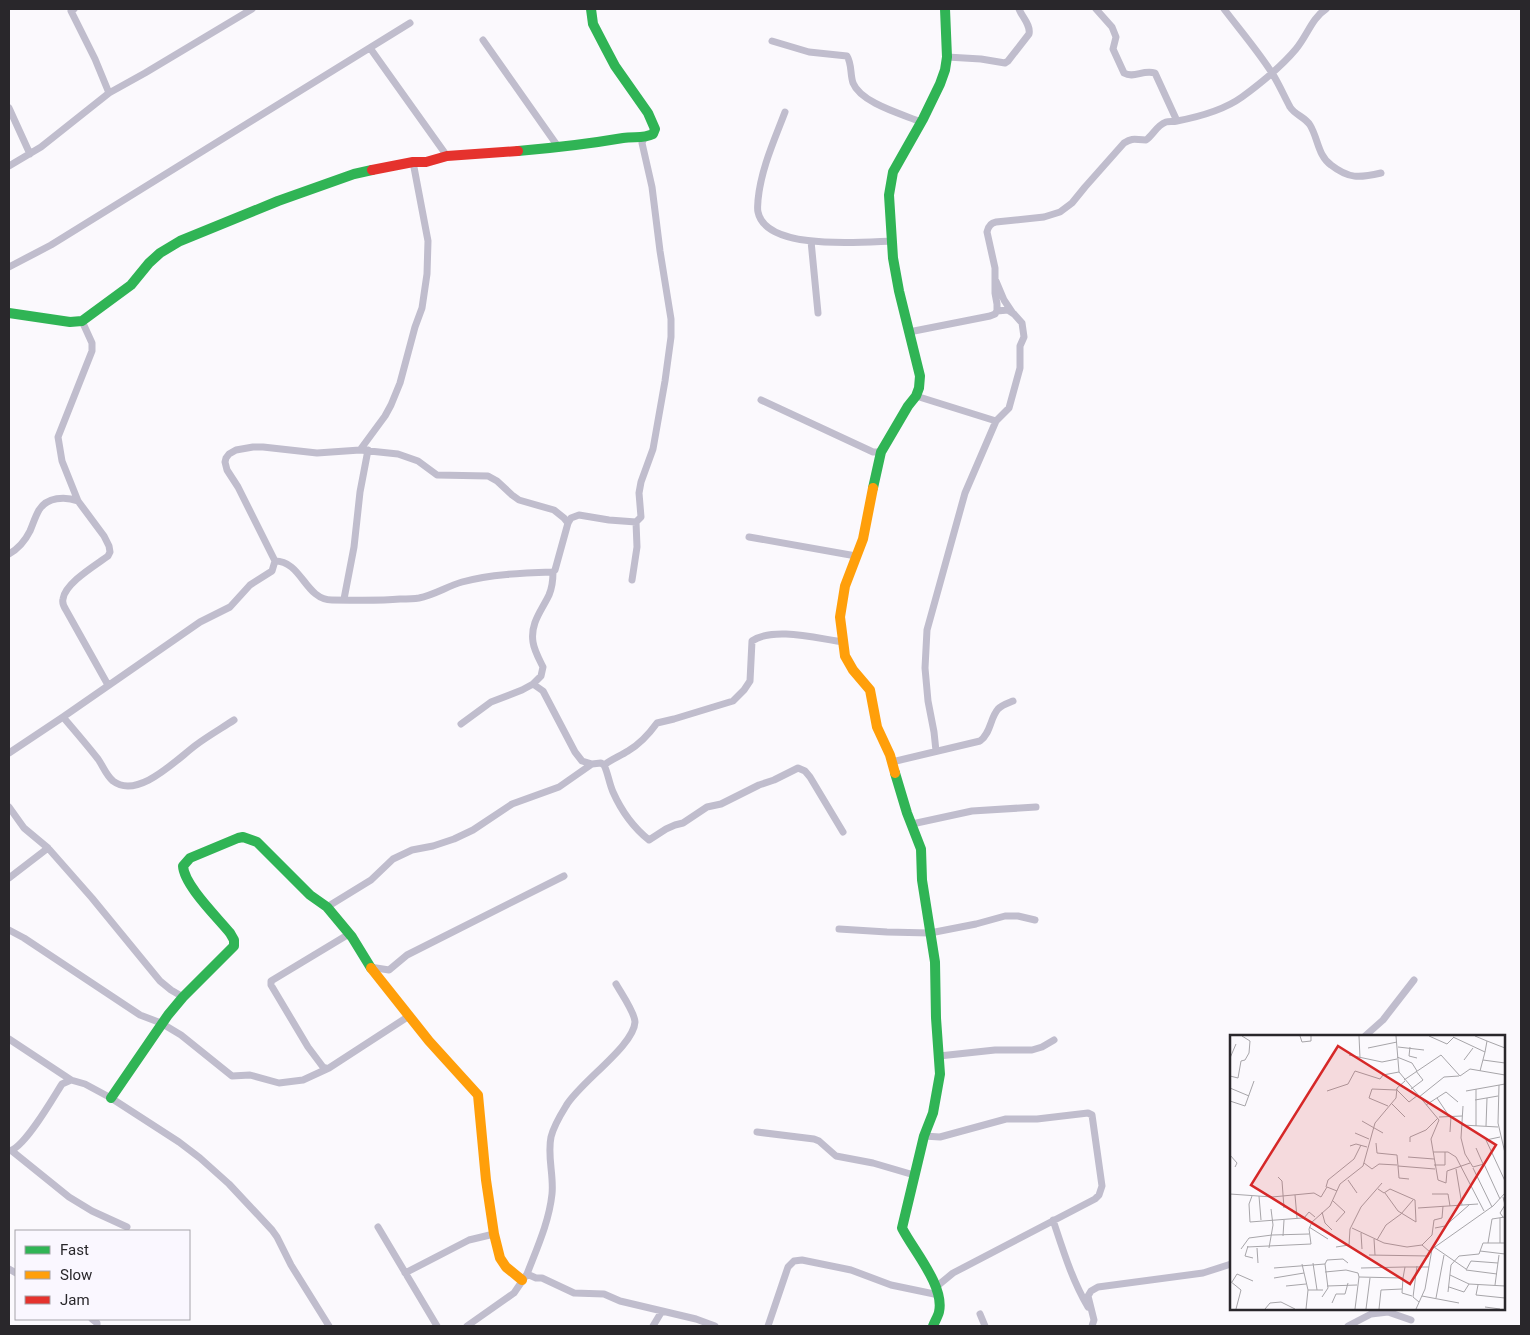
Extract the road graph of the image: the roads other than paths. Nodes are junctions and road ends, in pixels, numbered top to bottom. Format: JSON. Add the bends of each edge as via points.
{"nodes":[{"id":1,"x":72,"y":9,"type":"edge"},
{"id":2,"x":252,"y":9,"type":"edge"},
{"id":3,"x":591,"y":9,"type":"edge"},
{"id":4,"x":945,"y":9,"type":"edge"},
{"id":5,"x":1019,"y":9,"type":"edge"},
{"id":6,"x":1096,"y":9,"type":"edge"},
{"id":7,"x":1224,"y":9,"type":"edge"},
{"id":8,"x":1326,"y":9,"type":"edge"},
{"id":9,"x":410,"y":23,"type":"dead end"},
{"id":10,"x":483,"y":40,"type":"dead end"},
{"id":11,"x":772,"y":42,"type":"dead end"},
{"id":12,"x":370,"y":48,"type":"junction"},
{"id":13,"x":947,"y":57,"type":"junction"},
{"id":14,"x":1272,"y":72,"type":"junction"},
{"id":15,"x":109,"y":93,"type":"junction"},
{"id":16,"x":9,"y":108,"type":"edge"},
{"id":17,"x":784,"y":112,"type":"dead end"},
{"id":18,"x":1177,"y":121,"type":"junction"},
{"id":19,"x":921,"y":122,"type":"junction"},
{"id":20,"x":644,"y":138,"type":"junction"},
{"id":21,"x":559,"y":148,"type":"junction"},
{"id":22,"x":30,"y":154,"type":"junction"},
{"id":23,"x":447,"y":156,"type":"junction"},
{"id":24,"x":413,"y":162,"type":"junction"},
{"id":25,"x":9,"y":166,"type":"edge"},
{"id":26,"x":1380,"y":173,"type":"dead end"},
{"id":27,"x":810,"y":241,"type":"junction"},
{"id":28,"x":892,"y":241,"type":"junction"},
{"id":29,"x":9,"y":267,"type":"edge"},
{"id":30,"x":995,"y":278,"type":"junction"},
{"id":31,"x":997,"y":311,"type":"junction"},
{"id":32,"x":9,"y":313,"type":"edge"},
{"id":33,"x":818,"y":314,"type":"dead end"},
{"id":34,"x":1014,"y":314,"type":"junction"},
{"id":35,"x":82,"y":322,"type":"junction"},
{"id":36,"x":909,"y":332,"type":"junction"},
{"id":37,"x":916,"y":396,"type":"junction"},
{"id":38,"x":761,"y":400,"type":"dead end"},
{"id":39,"x":996,"y":421,"type":"junction"},
{"id":40,"x":364,"y":450,"type":"junction"},
{"id":41,"x":881,"y":452,"type":"junction"},
{"id":42,"x":78,"y":501,"type":"junction"},
{"id":43,"x":636,"y":522,"type":"junction"},
{"id":44,"x":568,"y":523,"type":"junction"},
{"id":45,"x":749,"y":537,"type":"dead end"},
{"id":46,"x":9,"y":554,"type":"edge"},
{"id":47,"x":856,"y":556,"type":"junction"},
{"id":48,"x":275,"y":561,"type":"junction"},
{"id":49,"x":553,"y":572,"type":"junction"},
{"id":50,"x":632,"y":580,"type":"dead end"},
{"id":51,"x":344,"y":599,"type":"junction"},
{"id":52,"x":844,"y":642,"type":"junction"},
{"id":53,"x":534,"y":684,"type":"junction"},
{"id":54,"x":108,"y":685,"type":"junction"},
{"id":55,"x":1013,"y":701,"type":"dead end"},
{"id":56,"x":63,"y":717,"type":"junction"},
{"id":57,"x":234,"y":720,"type":"dead end"},
{"id":58,"x":461,"y":724,"type":"dead end"},
{"id":59,"x":936,"y":751,"type":"junction"},
{"id":60,"x":9,"y":753,"type":"edge"},
{"id":61,"x":892,"y":762,"type":"junction"},
{"id":62,"x":592,"y":764,"type":"junction"},
{"id":63,"x":604,"y":765,"type":"junction"},
{"id":64,"x":9,"y":807,"type":"edge"},
{"id":65,"x":1036,"y":807,"type":"dead end"},
{"id":66,"x":912,"y":824,"type":"junction"},
{"id":67,"x":843,"y":832,"type":"dead end"},
{"id":68,"x":48,"y":848,"type":"junction"},
{"id":69,"x":564,"y":876,"type":"dead end"},
{"id":70,"x":9,"y":878,"type":"edge"},
{"id":71,"x":327,"y":907,"type":"junction"},
{"id":72,"x":1035,"y":920,"type":"dead end"},
{"id":73,"x":839,"y":929,"type":"dead end"},
{"id":74,"x":9,"y":930,"type":"edge"},
{"id":75,"x":930,"y":933,"type":"junction"},
{"id":76,"x":349,"y":934,"type":"junction"},
{"id":77,"x":370,"y":967,"type":"junction"},
{"id":78,"x":1414,"y":980,"type":"dead end"},
{"id":79,"x":616,"y":984,"type":"dead end"},
{"id":80,"x":183,"y":997,"type":"junction"},
{"id":81,"x":409,"y":1016,"type":"junction"},
{"id":82,"x":162,"y":1023,"type":"junction"},
{"id":83,"x":1366,"y":1035,"type":"edge"},
{"id":84,"x":9,"y":1039,"type":"edge"},
{"id":85,"x":1054,"y":1040,"type":"dead end"},
{"id":86,"x":939,"y":1056,"type":"junction"},
{"id":87,"x":326,"y":1068,"type":"junction"},
{"id":88,"x":72,"y":1080,"type":"junction"},
{"id":89,"x":111,"y":1098,"type":"junction"},
{"id":90,"x":757,"y":1132,"type":"dead end"},
{"id":91,"x":924,"y":1136,"type":"junction"},
{"id":92,"x":11,"y":1151,"type":"edge"},
{"id":93,"x":914,"y":1175,"type":"junction"},
{"id":94,"x":1053,"y":1220,"type":"junction"},
{"id":95,"x":378,"y":1226,"type":"dead end"},
{"id":96,"x":127,"y":1227,"type":"dead end"},
{"id":97,"x":494,"y":1234,"type":"junction"},
{"id":98,"x":1230,"y":1264,"type":"edge"},
{"id":99,"x":405,"y":1273,"type":"junction"},
{"id":100,"x":524,"y":1277,"type":"junction"},
{"id":101,"x":938,"y":1291,"type":"junction"},
{"id":102,"x":662,"y":1311,"type":"junction"},
{"id":103,"x":1091,"y":1313,"type":"junction"},
{"id":104,"x":980,"y":1314,"type":"dead end"},
{"id":105,"x":1411,"y":1320,"type":"dead end"},
{"id":106,"x":327,"y":1325,"type":"edge"},
{"id":107,"x":437,"y":1326,"type":"edge"},
{"id":108,"x":467,"y":1326,"type":"edge"},
{"id":109,"x":653,"y":1326,"type":"edge"},
{"id":110,"x":716,"y":1326,"type":"edge"},
{"id":111,"x":768,"y":1326,"type":"edge"},
{"id":112,"x":933,"y":1326,"type":"edge"},
{"id":113,"x":985,"y":1326,"type":"edge"},
{"id":114,"x":1092,"y":1326,"type":"edge"},
{"id":115,"x":1348,"y":1326,"type":"edge"}],
"edges":[{"from":1,"to":15,"type":"street"},
{"from":2,"to":15,"type":"street"},
{"from":3,"to":20,"type":"street","via":[[592,22],[615,67],[654,126],[654,132]]},
{"from":4,"to":13,"type":"street"},
{"from":5,"to":13,"type":"street","via":[[1029,34],[1008,61]]},
{"from":6,"to":18,"type":"street","via":[[1112,27],[1116,37],[1114,49],[1124,73],[1130,76],[1148,71],[1155,73]]},
{"from":7,"to":14,"type":"street"},
{"from":8,"to":14,"type":"street","via":[[1298,47]]},
{"from":9,"to":12,"type":"street"},
{"from":10,"to":21,"type":"street"},
{"from":11,"to":19,"type":"street","via":[[809,52],[847,56],[859,93],[885,108]]},
{"from":12,"to":23,"type":"street"},
{"from":12,"to":29,"type":"street","via":[[59,240]]},
{"from":13,"to":19,"type":"street","via":[[940,84]]},
{"from":14,"to":18,"type":"street","via":[[1230,104]]},
{"from":14,"to":26,"type":"street","via":[[1291,108],[1310,124],[1328,164],[1356,177]]},
{"from":15,"to":22,"type":"street"},
{"from":16,"to":22,"type":"street"},
{"from":17,"to":27,"type":"street","via":[[763,169],[757,211],[761,220],[776,234]]},
{"from":18,"to":30,"type":"street","via":[[1160,125],[1146,140],[1138,138],[1124,143],[1072,203],[1060,212],[991,224],[987,232]]},
{"from":19,"to":28,"type":"street","via":[[891,178]]},
{"from":20,"to":21,"type":"street","via":[[630,137]]},
{"from":20,"to":43,"type":"street","via":[[642,143],[672,319],[653,449],[641,482],[640,517]]},
{"from":21,"to":23,"type":"street"},
{"from":22,"to":25,"type":"street"},
{"from":23,"to":24,"type":"street"},
{"from":24,"to":35,"type":"street","via":[[354,174],[180,241],[160,253],[131,285]]},
{"from":24,"to":40,"type":"street","via":[[428,241],[422,308],[400,383]]},
{"from":27,"to":28,"type":"street"},
{"from":27,"to":33,"type":"street"},
{"from":28,"to":36,"type":"street"},
{"from":30,"to":31,"type":"street"},
{"from":30,"to":34,"type":"street"},
{"from":31,"to":34,"type":"street","via":[[1008,310]]},
{"from":31,"to":36,"type":"street","via":[[990,316]]},
{"from":32,"to":35,"type":"street"},
{"from":34,"to":39,"type":"street","via":[[1022,323],[1024,337],[1020,346],[1020,368],[1009,408]]},
{"from":35,"to":42,"type":"street","via":[[92,343],[92,351],[58,437],[62,461]]},
{"from":36,"to":37,"type":"street","via":[[920,376]]},
{"from":37,"to":39,"type":"street"},
{"from":37,"to":41,"type":"street"},
{"from":38,"to":41,"type":"street","via":[[873,452]]},
{"from":39,"to":59,"type":"street","via":[[965,493],[927,630],[925,668]]},
{"from":40,"to":44,"type":"street","via":[[398,454],[418,461],[437,474],[488,476],[512,496],[554,510]]},
{"from":40,"to":48,"type":"street","via":[[317,453],[253,447],[229,454],[226,470],[238,487]]},
{"from":40,"to":51,"type":"street","via":[[354,547]]},
{"from":41,"to":47,"type":"street"},
{"from":42,"to":46,"type":"street","via":[[61,498],[44,504],[26,538]]},
{"from":42,"to":54,"type":"street","via":[[104,536],[110,552],[71,584],[63,602]]},
{"from":43,"to":44,"type":"street","via":[[579,515]]},
{"from":43,"to":50,"type":"street","via":[[637,547]]},
{"from":44,"to":49,"type":"street"},
{"from":45,"to":47,"type":"street"},
{"from":47,"to":52,"type":"street","via":[[845,586],[840,617]]},
{"from":48,"to":51,"type":"street","via":[[293,568],[316,595],[330,600]]},
{"from":48,"to":54,"type":"street","via":[[272,571],[250,585],[230,607],[200,622]]},
{"from":49,"to":51,"type":"street","via":[[503,575],[463,582],[419,598]]},
{"from":49,"to":53,"type":"street","via":[[549,595],[533,630],[534,646],[543,667]]},
{"from":52,"to":61,"type":"street","via":[[845,656],[870,690],[877,727]]},
{"from":52,"to":63,"type":"street","via":[[792,634],[770,634],[752,640],[750,681],[733,701],[657,723],[637,745]]},
{"from":53,"to":58,"type":"street","via":[[491,702]]},
{"from":53,"to":62,"type":"street","via":[[543,691],[575,752],[582,761]]},
{"from":54,"to":56,"type":"street"},
{"from":55,"to":59,"type":"street","via":[[1000,707],[986,737],[980,741]]},
{"from":56,"to":57,"type":"street","via":[[110,778],[125,786],[138,785],[154,777]]},
{"from":56,"to":60,"type":"street"},
{"from":59,"to":61,"type":"street"},
{"from":61,"to":66,"type":"street"},
{"from":62,"to":63,"type":"street"},
{"from":62,"to":71,"type":"street","via":[[559,787],[512,804],[467,834],[393,859],[371,880]]},
{"from":63,"to":67,"type":"street","via":[[618,801],[631,822],[649,840],[707,807],[722,804],[798,768],[810,777]]},
{"from":64,"to":68,"type":"street","via":[[24,828]]},
{"from":65,"to":66,"type":"street","via":[[972,811]]},
{"from":66,"to":75,"type":"street","via":[[921,849]]},
{"from":68,"to":70,"type":"street"},
{"from":68,"to":80,"type":"street","via":[[160,981]]},
{"from":69,"to":77,"type":"street","via":[[407,955],[389,970]]},
{"from":71,"to":76,"type":"street"},
{"from":71,"to":80,"type":"street","via":[[251,839],[238,838],[186,860],[184,871],[190,882],[230,932],[234,946]]},
{"from":72,"to":75,"type":"street","via":[[1005,916]]},
{"from":73,"to":75,"type":"street"},
{"from":74,"to":82,"type":"street","via":[[140,1015]]},
{"from":75,"to":86,"type":"street","via":[[935,962]]},
{"from":76,"to":77,"type":"street"},
{"from":76,"to":87,"type":"street","via":[[271,981],[308,1047]]},
{"from":77,"to":81,"type":"street"},
{"from":78,"to":83,"type":"street","via":[[1383,1020]]},
{"from":79,"to":100,"type":"street","via":[[635,1022],[614,1056],[566,1105],[552,1136],[549,1216]]},
{"from":80,"to":82,"type":"street"},
{"from":81,"to":87,"type":"street"},
{"from":81,"to":97,"type":"street","via":[[478,1095]]},
{"from":82,"to":87,"type":"street","via":[[232,1076],[250,1075],[279,1083],[303,1080]]},
{"from":82,"to":89,"type":"street"},
{"from":84,"to":88,"type":"street"},
{"from":85,"to":86,"type":"street","via":[[1032,1050]]},
{"from":86,"to":91,"type":"street","via":[[940,1074],[933,1113]]},
{"from":88,"to":89,"type":"street"},
{"from":88,"to":92,"type":"street","via":[[62,1084],[30,1133]]},
{"from":89,"to":106,"type":"street","via":[[179,1142],[229,1184],[277,1237]]},
{"from":90,"to":93,"type":"street","via":[[814,1139],[836,1156]]},
{"from":91,"to":93,"type":"street"},
{"from":91,"to":94,"type":"street","via":[[940,1137],[1006,1119],[1092,1115],[1102,1186],[1099,1195]]},
{"from":92,"to":96,"type":"street","via":[[68,1197]]},
{"from":93,"to":101,"type":"street","via":[[902,1228]]},
{"from":94,"to":101,"type":"street","via":[[953,1273]]},
{"from":94,"to":103,"type":"street","via":[[1069,1268]]},
{"from":95,"to":99,"type":"street"},
{"from":97,"to":99,"type":"street","via":[[469,1240]]},
{"from":97,"to":100,"type":"street","via":[[500,1258],[506,1267]]},
{"from":98,"to":103,"type":"street","via":[[1203,1273],[1098,1287],[1088,1296]]},
{"from":99,"to":107,"type":"street"},
{"from":100,"to":102,"type":"street","via":[[542,1278],[574,1293],[604,1294]]},
{"from":100,"to":108,"type":"street","via":[[514,1293]]},
{"from":101,"to":111,"type":"street","via":[[892,1285],[851,1270],[794,1261],[788,1267]]},
{"from":101,"to":112,"type":"street","via":[[939,1312]]},
{"from":102,"to":109,"type":"street"},
{"from":102,"to":110,"type":"street"},
{"from":103,"to":114,"type":"street"},
{"from":104,"to":113,"type":"street"},
{"from":105,"to":115,"type":"street","via":[[1388,1312],[1371,1314]]}]}
